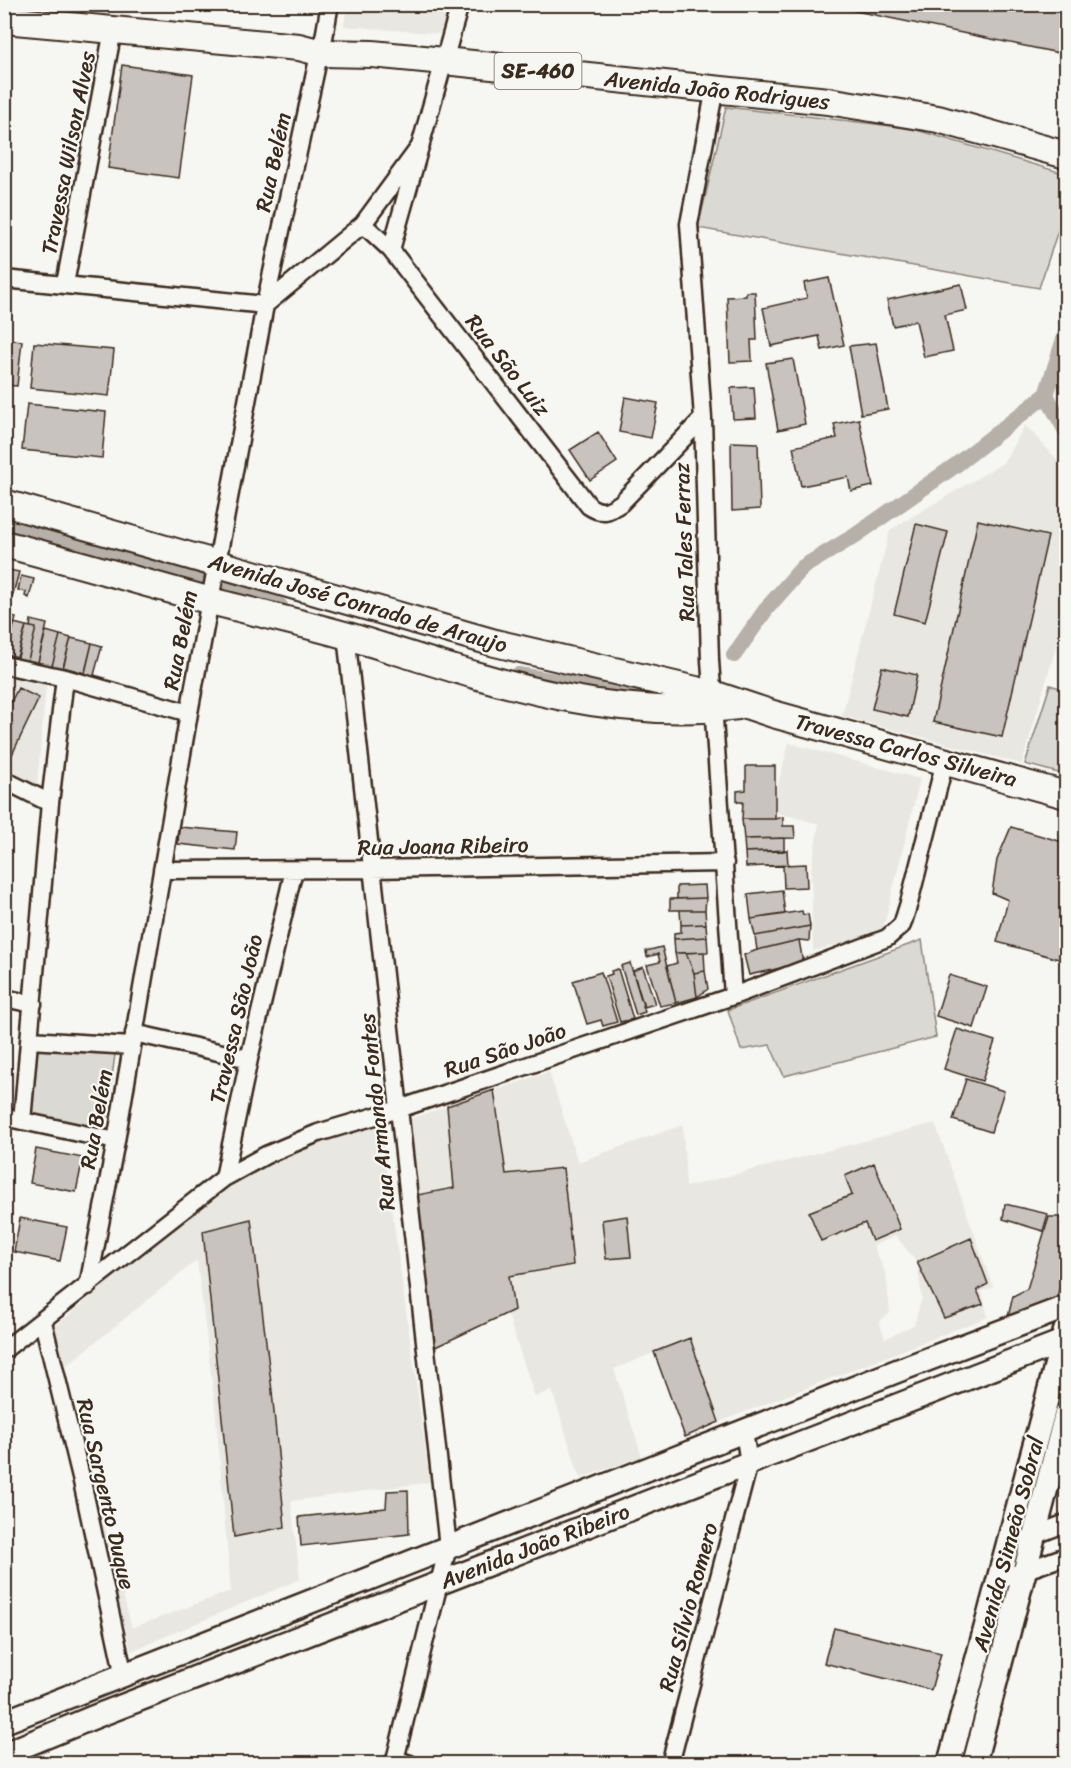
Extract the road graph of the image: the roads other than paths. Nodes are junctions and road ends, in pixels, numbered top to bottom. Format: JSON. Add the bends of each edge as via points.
{"nodes":[{"id":1,"x":330,"y":4,"type":"edge"},
{"id":2,"x":460,"y":4,"type":"edge"},
{"id":3,"x":10,"y":15,"type":"edge"},
{"id":4,"x":113,"y":30,"type":"junction"},
{"id":5,"x":322,"y":53,"type":"junction"},
{"id":6,"x":444,"y":61,"type":"junction"},
{"id":7,"x":715,"y":88,"type":"junction"},
{"id":8,"x":420,"y":145,"type":"junction"},
{"id":9,"x":1066,"y":155,"type":"edge"},
{"id":10,"x":363,"y":224,"type":"junction"},
{"id":11,"x":392,"y":250,"type":"junction"},
{"id":12,"x":4,"y":279,"type":"edge"},
{"id":13,"x":65,"y":285,"type":"junction"},
{"id":14,"x":265,"y":305,"type":"junction"},
{"id":15,"x":703,"y":418,"type":"junction"},
{"id":16,"x":4,"y":503,"type":"edge"},
{"id":17,"x":63,"y":523,"type":"junction"},
{"id":18,"x":4,"y":544,"type":"edge"},
{"id":19,"x":78,"y":561,"type":"junction"},
{"id":20,"x":217,"y":567,"type":"junction"},
{"id":21,"x":211,"y":598,"type":"junction"},
{"id":22,"x":346,"y":635,"type":"junction"},
{"id":23,"x":4,"y":665,"type":"edge"},
{"id":24,"x":65,"y":678,"type":"junction"},
{"id":25,"x":714,"y":702,"type":"junction"},
{"id":26,"x":189,"y":713,"type":"junction"},
{"id":27,"x":945,"y":761,"type":"junction"},
{"id":28,"x":4,"y":780,"type":"edge"},
{"id":29,"x":1066,"y":795,"type":"edge"},
{"id":30,"x":50,"y":802,"type":"junction"},
{"id":31,"x":725,"y":863,"type":"junction"},
{"id":32,"x":372,"y":869,"type":"junction"},
{"id":33,"x":162,"y":870,"type":"junction"},
{"id":34,"x":294,"y":870,"type":"junction"},
{"id":35,"x":733,"y":996,"type":"junction"},
{"id":36,"x":4,"y":998,"type":"edge"},
{"id":37,"x":33,"y":1004,"type":"junction"},
{"id":38,"x":30,"y":1040,"type":"junction"},
{"id":39,"x":133,"y":1040,"type":"junction"},
{"id":40,"x":249,"y":1059,"type":"junction"},
{"id":41,"x":399,"y":1109,"type":"junction"},
{"id":42,"x":4,"y":1117,"type":"edge"},
{"id":43,"x":22,"y":1121,"type":"junction"},
{"id":44,"x":116,"y":1141,"type":"junction"},
{"id":45,"x":224,"y":1178,"type":"junction"},
{"id":46,"x":88,"y":1286,"type":"junction"},
{"id":47,"x":1066,"y":1307,"type":"edge"},
{"id":48,"x":43,"y":1322,"type":"junction"},
{"id":49,"x":1065,"y":1335,"type":"edge"},
{"id":50,"x":4,"y":1350,"type":"edge"},
{"id":51,"x":1066,"y":1414,"type":"edge"},
{"id":52,"x":744,"y":1432,"type":"junction"},
{"id":53,"x":749,"y":1463,"type":"junction"},
{"id":54,"x":1066,"y":1523,"type":"edge"},
{"id":55,"x":1034,"y":1535,"type":"junction"},
{"id":56,"x":448,"y":1547,"type":"junction"},
{"id":57,"x":1006,"y":1547,"type":"junction"},
{"id":58,"x":1066,"y":1556,"type":"edge"},
{"id":59,"x":1025,"y":1570,"type":"junction"},
{"id":60,"x":998,"y":1580,"type":"junction"},
{"id":61,"x":440,"y":1583,"type":"junction"},
{"id":62,"x":124,"y":1676,"type":"junction"},
{"id":63,"x":4,"y":1722,"type":"edge"},
{"id":64,"x":4,"y":1754,"type":"edge"},
{"id":65,"x":400,"y":1762,"type":"edge"},
{"id":66,"x":670,"y":1764,"type":"edge"},
{"id":67,"x":949,"y":1764,"type":"edge"},
{"id":68,"x":974,"y":1764,"type":"edge"}],
"edges":[{"from":1,"to":5,"type":"street","name":"Rua Belém"},
{"from":2,"to":6,"type":"street"},
{"from":3,"to":4,"type":"main road","name":"Avenida João Rodrigues","number":"SE-460"},
{"from":4,"to":5,"type":"main road","name":"Avenida João Rodrigues","number":"SE-460","via":[[299,47]]},
{"from":4,"to":13,"type":"street","name":"Travessa Wilson Alves"},
{"from":5,"to":6,"type":"main road","name":"Avenida João Rodrigues","number":"SE-460"},
{"from":5,"to":14,"type":"street","name":"Rua Belém"},
{"from":6,"to":7,"type":"main road","name":"Avenida João Rodrigues","number":"SE-460"},
{"from":6,"to":8,"type":"street"},
{"from":7,"to":9,"type":"main road","name":"Avenida João Rodrigues","number":"SE-460","via":[[938,119]]},
{"from":7,"to":15,"type":"street","name":"Rua Tales Ferraz","via":[[689,224]]},
{"from":8,"to":10,"type":"street"},
{"from":8,"to":11,"type":"street"},
{"from":10,"to":11,"type":"street","name":"Rua São Luiz"},
{"from":10,"to":14,"type":"street"},
{"from":11,"to":15,"type":"street","name":"Rua São Luiz","via":[[596,511],[604,512],[621,503]]},
{"from":12,"to":13,"type":"street"},
{"from":13,"to":14,"type":"street"},
{"from":14,"to":20,"type":"street","name":"Rua Belém"},
{"from":15,"to":25,"type":"street","name":"Rua Tales Ferraz"},
{"from":16,"to":17,"type":"main road","name":"Avenida José Conrado de Araujo"},
{"from":17,"to":19,"type":"main road"},
{"from":17,"to":20,"type":"main road","name":"Avenida José Conrado de Araujo"},
{"from":18,"to":19,"type":"main road","name":"Avenida José Conrado de Araujo"},
{"from":19,"to":21,"type":"main road","name":"Avenida José Conrado de Araujo"},
{"from":20,"to":21,"type":"street","name":"Rua Belém"},
{"from":20,"to":25,"type":"main road","name":"Avenida José Conrado de Araujo"},
{"from":21,"to":22,"type":"main road","name":"Avenida José Conrado de Araujo"},
{"from":21,"to":26,"type":"street","name":"Rua Belém"},
{"from":22,"to":25,"type":"main road","name":"Avenida José Conrado de Araujo","via":[[473,676],[599,704],[646,709]]},
{"from":22,"to":32,"type":"street","name":"Rua Armando Fontes"},
{"from":23,"to":24,"type":"street"},
{"from":24,"to":26,"type":"street"},
{"from":24,"to":30,"type":"street"},
{"from":25,"to":27,"type":"main road","name":"Travessa Carlos Silveira","via":[[746,705]]},
{"from":25,"to":31,"type":"street","name":"Rua Tales Ferraz"},
{"from":26,"to":33,"type":"street","name":"Rua Belém"},
{"from":27,"to":29,"type":"main road","name":"Travessa Carlos Silveira"},
{"from":27,"to":35,"type":"street","name":"Rua São João","via":[[902,925],[881,941]]},
{"from":28,"to":30,"type":"street"},
{"from":30,"to":37,"type":"street"},
{"from":31,"to":32,"type":"street","name":"Rua Joana Ribeiro"},
{"from":31,"to":35,"type":"street","name":"Rua Tales Ferraz"},
{"from":32,"to":34,"type":"street","name":"Rua Joana Ribeiro"},
{"from":32,"to":41,"type":"street","name":"Rua Armando Fontes"},
{"from":33,"to":34,"type":"street","name":"Rua Joana Ribeiro"},
{"from":33,"to":39,"type":"street","name":"Rua Belém"},
{"from":34,"to":40,"type":"street","name":"Travessa São João"},
{"from":35,"to":41,"type":"street","name":"Rua São João"},
{"from":36,"to":37,"type":"street"},
{"from":37,"to":38,"type":"street"},
{"from":38,"to":39,"type":"street"},
{"from":38,"to":43,"type":"street"},
{"from":39,"to":40,"type":"street"},
{"from":39,"to":44,"type":"street","name":"Rua Belém"},
{"from":40,"to":45,"type":"street","name":"Travessa São João"},
{"from":41,"to":45,"type":"street","name":"Rua São João","via":[[318,1133]]},
{"from":41,"to":56,"type":"street","name":"Rua Armando Fontes"},
{"from":42,"to":43,"type":"street"},
{"from":43,"to":44,"type":"street"},
{"from":44,"to":46,"type":"street","name":"Rua Belém"},
{"from":45,"to":46,"type":"street","name":"Rua São João"},
{"from":46,"to":48,"type":"street","name":"Rua São João"},
{"from":47,"to":52,"type":"main road","name":"Avenida João Ribeiro"},
{"from":48,"to":50,"type":"street","name":"Rua São João"},
{"from":48,"to":62,"type":"street","name":"Rua Sargento Duque"},
{"from":49,"to":53,"type":"main road","name":"Avenida João Ribeiro"},
{"from":49,"to":57,"type":"main road","name":"Avenida Simeão Sobral"},
{"from":51,"to":55,"type":"main road","name":"Avenida Simeão Sobral"},
{"from":52,"to":53,"type":"street"},
{"from":52,"to":56,"type":"main road","name":"Avenida João Ribeiro"},
{"from":53,"to":61,"type":"main road","name":"Avenida João Ribeiro"},
{"from":53,"to":66,"type":"street","name":"Rua Sílvio Romero"},
{"from":54,"to":55,"type":"street"},
{"from":55,"to":57,"type":"street"},
{"from":55,"to":59,"type":"main road","name":"Avenida Simeão Sobral"},
{"from":56,"to":61,"type":"street","name":"Rua Armando Fontes"},
{"from":56,"to":62,"type":"main road","name":"Avenida João Ribeiro"},
{"from":57,"to":60,"type":"main road","name":"Avenida Simeão Sobral"},
{"from":58,"to":59,"type":"street"},
{"from":59,"to":60,"type":"street"},
{"from":59,"to":68,"type":"main road","name":"Avenida Simeão Sobral"},
{"from":60,"to":67,"type":"main road","name":"Avenida Simeão Sobral"},
{"from":61,"to":64,"type":"main road","name":"Avenida João Ribeiro"},
{"from":61,"to":65,"type":"street","name":"Rua Armando Fontes"},
{"from":62,"to":63,"type":"main road","name":"Avenida João Ribeiro"}]}
